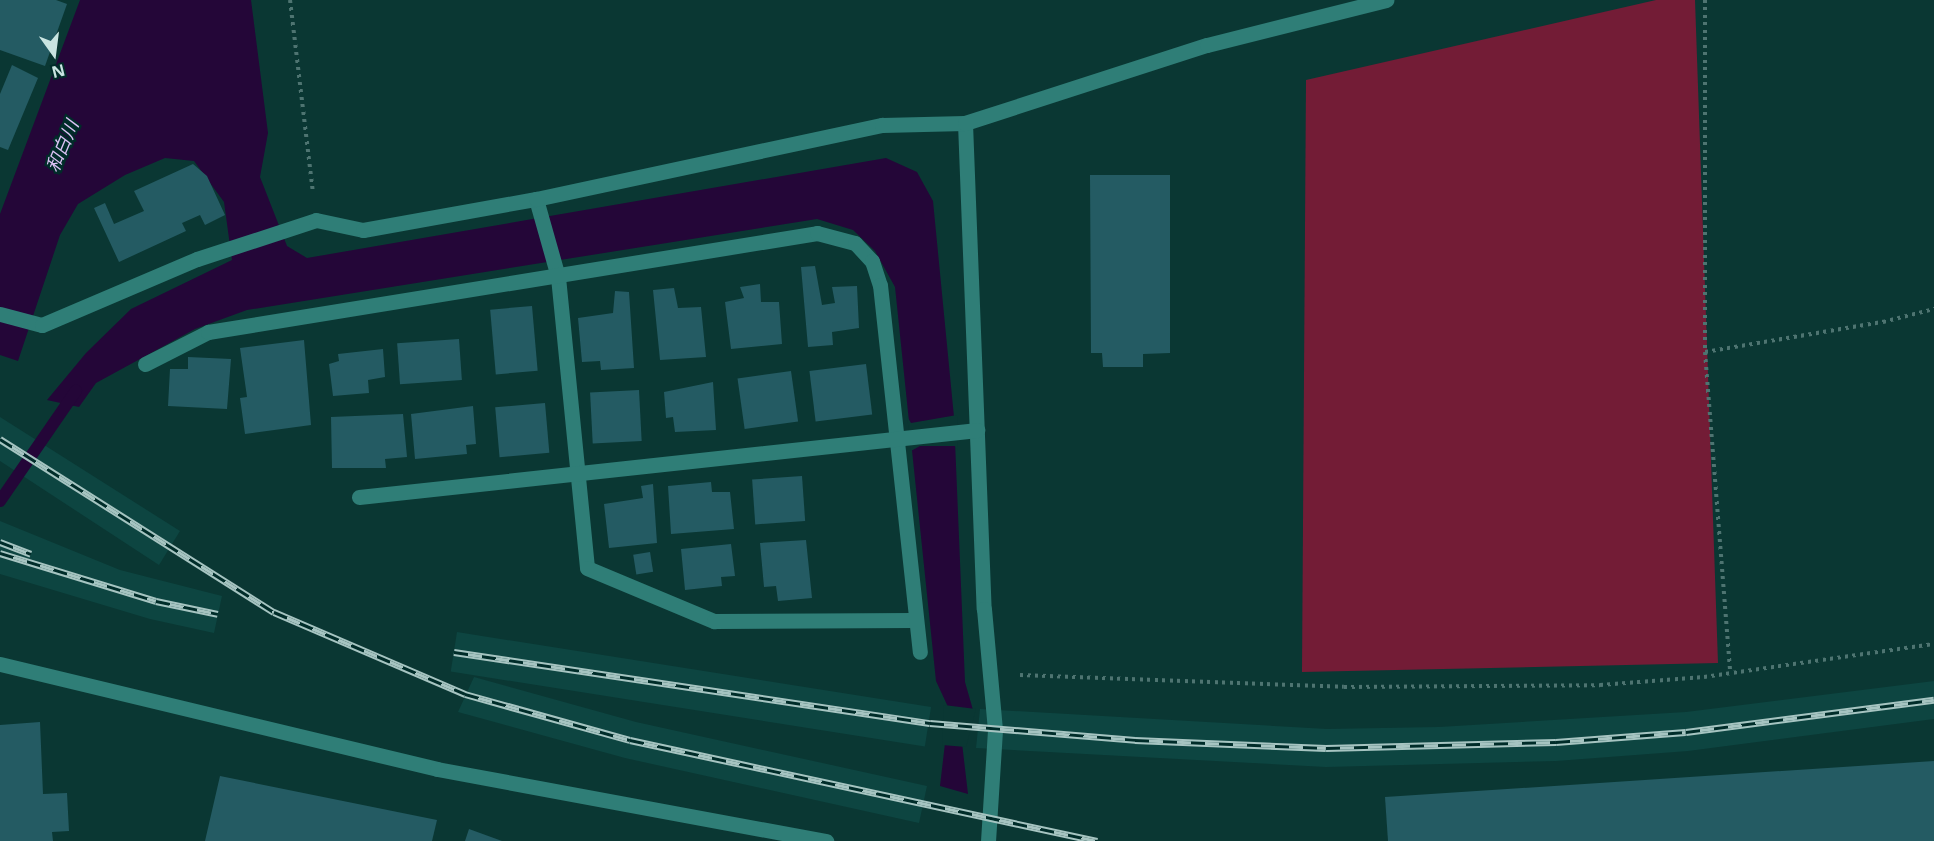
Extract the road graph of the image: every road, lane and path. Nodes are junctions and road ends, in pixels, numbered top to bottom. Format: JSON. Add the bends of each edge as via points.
{"nodes":[{"id":1,"x":290,"y":0,"type":"edge"},
{"id":2,"x":1386,"y":0,"type":"edge"},
{"id":3,"x":1705,"y":0,"type":"edge"},
{"id":4,"x":965,"y":123,"type":"junction"},
{"id":5,"x":536,"y":199,"type":"junction"},
{"id":6,"x":316,"y":220,"type":"junction"},
{"id":7,"x":558,"y":278,"type":"junction"},
{"id":8,"x":1934,"y":309,"type":"edge"},
{"id":9,"x":0,"y":314,"type":"edge"},
{"id":10,"x":1705,"y":352,"type":"junction"},
{"id":11,"x":145,"y":364,"type":"dead end"},
{"id":12,"x":977,"y":430,"type":"junction"},
{"id":13,"x":897,"y":439,"type":"junction"},
{"id":14,"x":578,"y":473,"type":"junction"},
{"id":15,"x":359,"y":497,"type":"dead end"},
{"id":16,"x":914,"y":620,"type":"junction"},
{"id":17,"x":1934,"y":644,"type":"edge"},
{"id":18,"x":920,"y":652,"type":"dead end"},
{"id":19,"x":0,"y":664,"type":"edge"},
{"id":20,"x":1730,"y":672,"type":"junction"},
{"id":21,"x":989,"y":675,"type":"junction"},
{"id":22,"x":826,"y":841,"type":"edge"},
{"id":23,"x":988,"y":841,"type":"edge"}],
"edges":[{"from":1,"to":6,"type":"path"},
{"from":2,"to":4,"type":"street","via":[[1207,45]]},
{"from":3,"to":10,"type":"path"},
{"from":4,"to":5,"type":"street","via":[[882,125]]},
{"from":4,"to":12,"type":"street"},
{"from":5,"to":6,"type":"street","via":[[363,230]]},
{"from":5,"to":7,"type":"street"},
{"from":6,"to":9,"type":"street","via":[[197,259],[42,326]]},
{"from":7,"to":11,"type":"street","via":[[208,332]]},
{"from":7,"to":13,"type":"street","via":[[817,233],[855,243],[872,261],[880,285]]},
{"from":7,"to":14,"type":"street"},
{"from":8,"to":10,"type":"path","via":[[1883,322]]},
{"from":10,"to":20,"type":"path"},
{"from":12,"to":13,"type":"street"},
{"from":12,"to":21,"type":"street"},
{"from":13,"to":14,"type":"street"},
{"from":13,"to":16,"type":"street"},
{"from":14,"to":15,"type":"street"},
{"from":14,"to":16,"type":"street","via":[[587,568],[714,621]]},
{"from":16,"to":18,"type":"street"},
{"from":17,"to":20,"type":"path"},
{"from":19,"to":22,"type":"street","via":[[436,769]]},
{"from":20,"to":21,"type":"path","via":[[1600,685],[1356,687]]},
{"from":21,"to":23,"type":"street","via":[[995,730]]}]}
